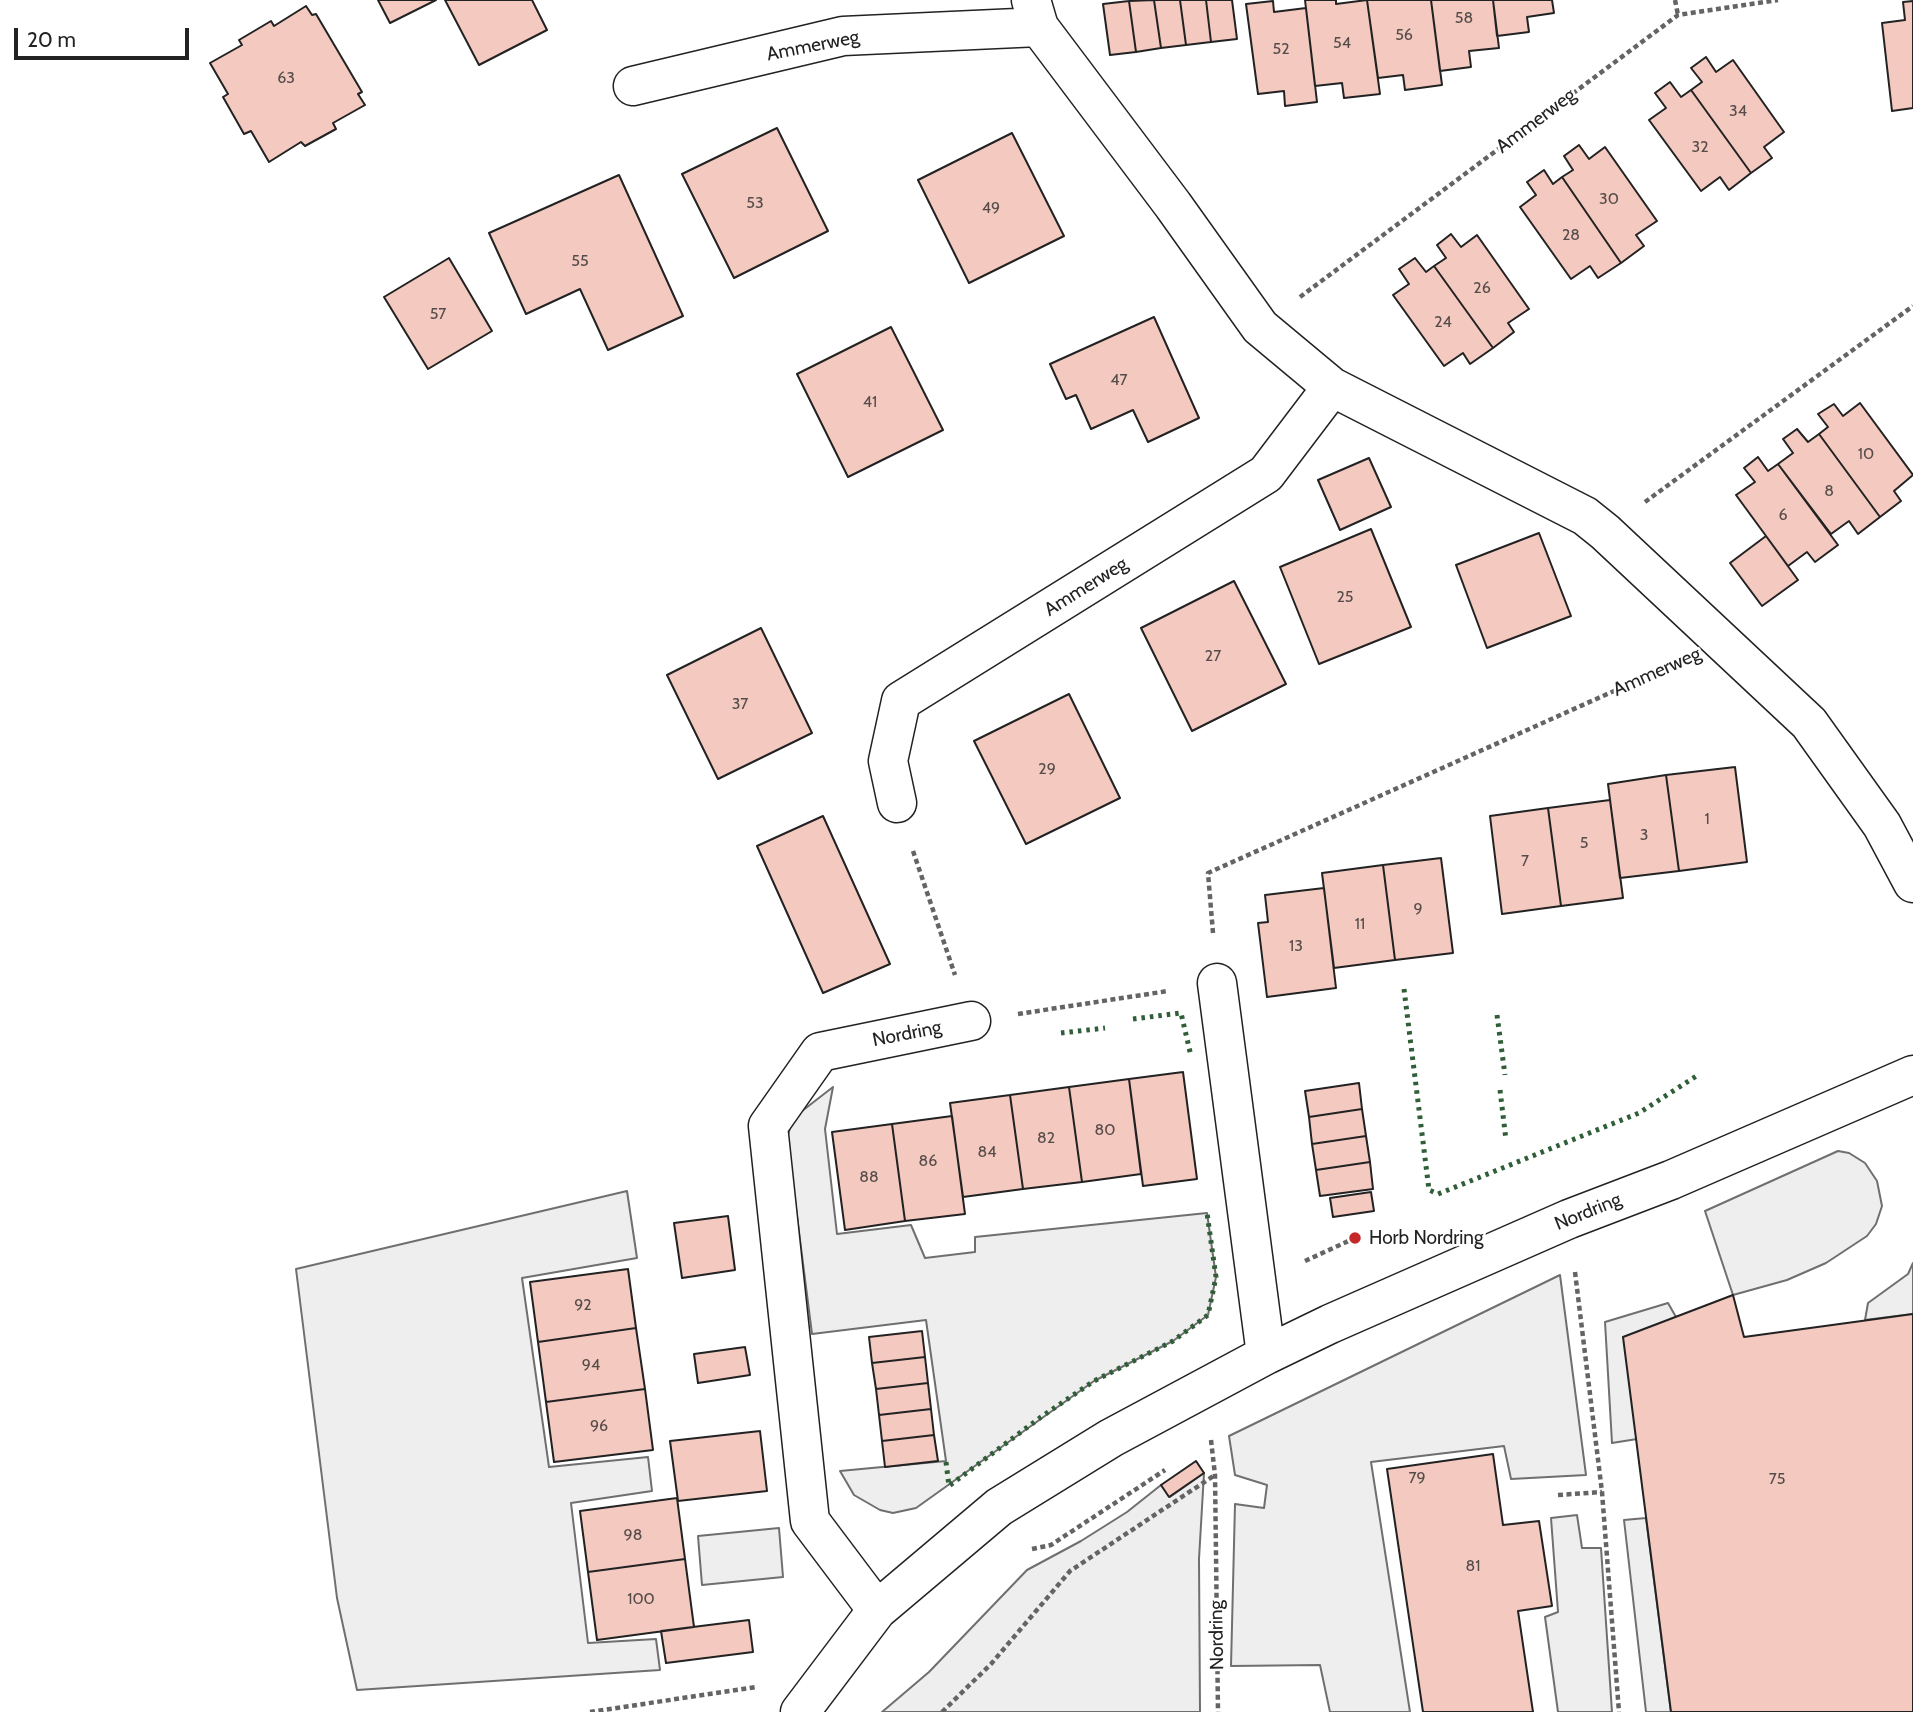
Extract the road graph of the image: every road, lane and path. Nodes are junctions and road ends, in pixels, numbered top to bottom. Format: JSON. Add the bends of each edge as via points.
{"nodes":[{"id":1,"x":1675,"y":0,"type":"edge"},
{"id":2,"x":1778,"y":0,"type":"edge"},
{"id":3,"x":1035,"y":13,"type":"edge"},
{"id":4,"x":1678,"y":15,"type":"junction"},
{"id":5,"x":633,"y":86,"type":"dead end"},
{"id":6,"x":1913,"y":306,"type":"edge"},
{"id":7,"x":1260,"y":327,"type":"junction"},
{"id":8,"x":1332,"y":387,"type":"junction"},
{"id":9,"x":1605,"y":532,"type":"junction"},
{"id":10,"x":1722,"y":642,"type":"junction"},
{"id":11,"x":897,"y":803,"type":"joint"},
{"id":12,"x":1913,"y":883,"type":"edge"},
{"id":13,"x":1217,"y":983,"type":"junction"},
{"id":14,"x":971,"y":1021,"type":"junction"},
{"id":15,"x":1913,"y":1075,"type":"edge"},
{"id":16,"x":1569,"y":1219,"type":"junction"},
{"id":17,"x":1266,"y":1355,"type":"junction"},
{"id":18,"x":1196,"y":1393,"type":"junction"},
{"id":19,"x":1215,"y":1475,"type":"junction"},
{"id":20,"x":1602,"y":1492,"type":"junction"},
{"id":21,"x":1558,"y":1495,"type":"dead end"},
{"id":22,"x":877,"y":1610,"type":"junction"},
{"id":23,"x":827,"y":1677,"type":"junction"},
{"id":24,"x":590,"y":1712,"type":"edge"},
{"id":25,"x":800,"y":1712,"type":"edge"},
{"id":26,"x":942,"y":1712,"type":"edge"},
{"id":27,"x":1218,"y":1712,"type":"edge"},
{"id":28,"x":1619,"y":1712,"type":"edge"}],
"edges":[{"from":1,"to":4,"type":"path"},
{"from":2,"to":4,"type":"path"},
{"from":3,"to":5,"type":"street","name":"Ammerweg","via":[[844,36]]},
{"from":3,"to":7,"type":"street","name":"Ammerweg"},
{"from":4,"to":7,"type":"path","name":"Ammerweg"},
{"from":6,"to":9,"type":"path"},
{"from":7,"to":8,"type":"street","name":"Ammerweg"},
{"from":8,"to":9,"type":"street","name":"Ammerweg","via":[[1585,516]]},
{"from":8,"to":11,"type":"street","name":"Ammerweg","via":[[1266,474],[901,701],[888,761]]},
{"from":9,"to":10,"type":"street","name":"Ammerweg"},
{"from":10,"to":12,"type":"street","name":"Ammerweg","via":[[1809,723],[1882,825]]},
{"from":10,"to":13,"type":"path","name":"Ammerweg","via":[[1208,873]]},
{"from":11,"to":14,"type":"path"},
{"from":13,"to":14,"type":"path"},
{"from":13,"to":17,"type":"street"},
{"from":14,"to":22,"type":"street","name":"Nordring","via":[[820,1052],[768,1126],[810,1521]]},
{"from":15,"to":16,"type":"street","name":"Nordring"},
{"from":16,"to":17,"type":"street","name":"Nordring"},
{"from":16,"to":20,"type":"path"},
{"from":17,"to":18,"type":"street","name":"Nordring"},
{"from":18,"to":19,"type":"path","name":"Nordring","via":[[1210,1428]]},
{"from":18,"to":22,"type":"street","name":"Nordring","via":[[1111,1438],[999,1507]]},
{"from":19,"to":26,"type":"path","via":[[1070,1571]]},
{"from":19,"to":27,"type":"path","name":"Nordring"},
{"from":20,"to":21,"type":"path"},
{"from":20,"to":28,"type":"path"},
{"from":22,"to":23,"type":"street","name":"Nordring"},
{"from":23,"to":24,"type":"path"},
{"from":23,"to":25,"type":"street","name":"Nordring"}]}
